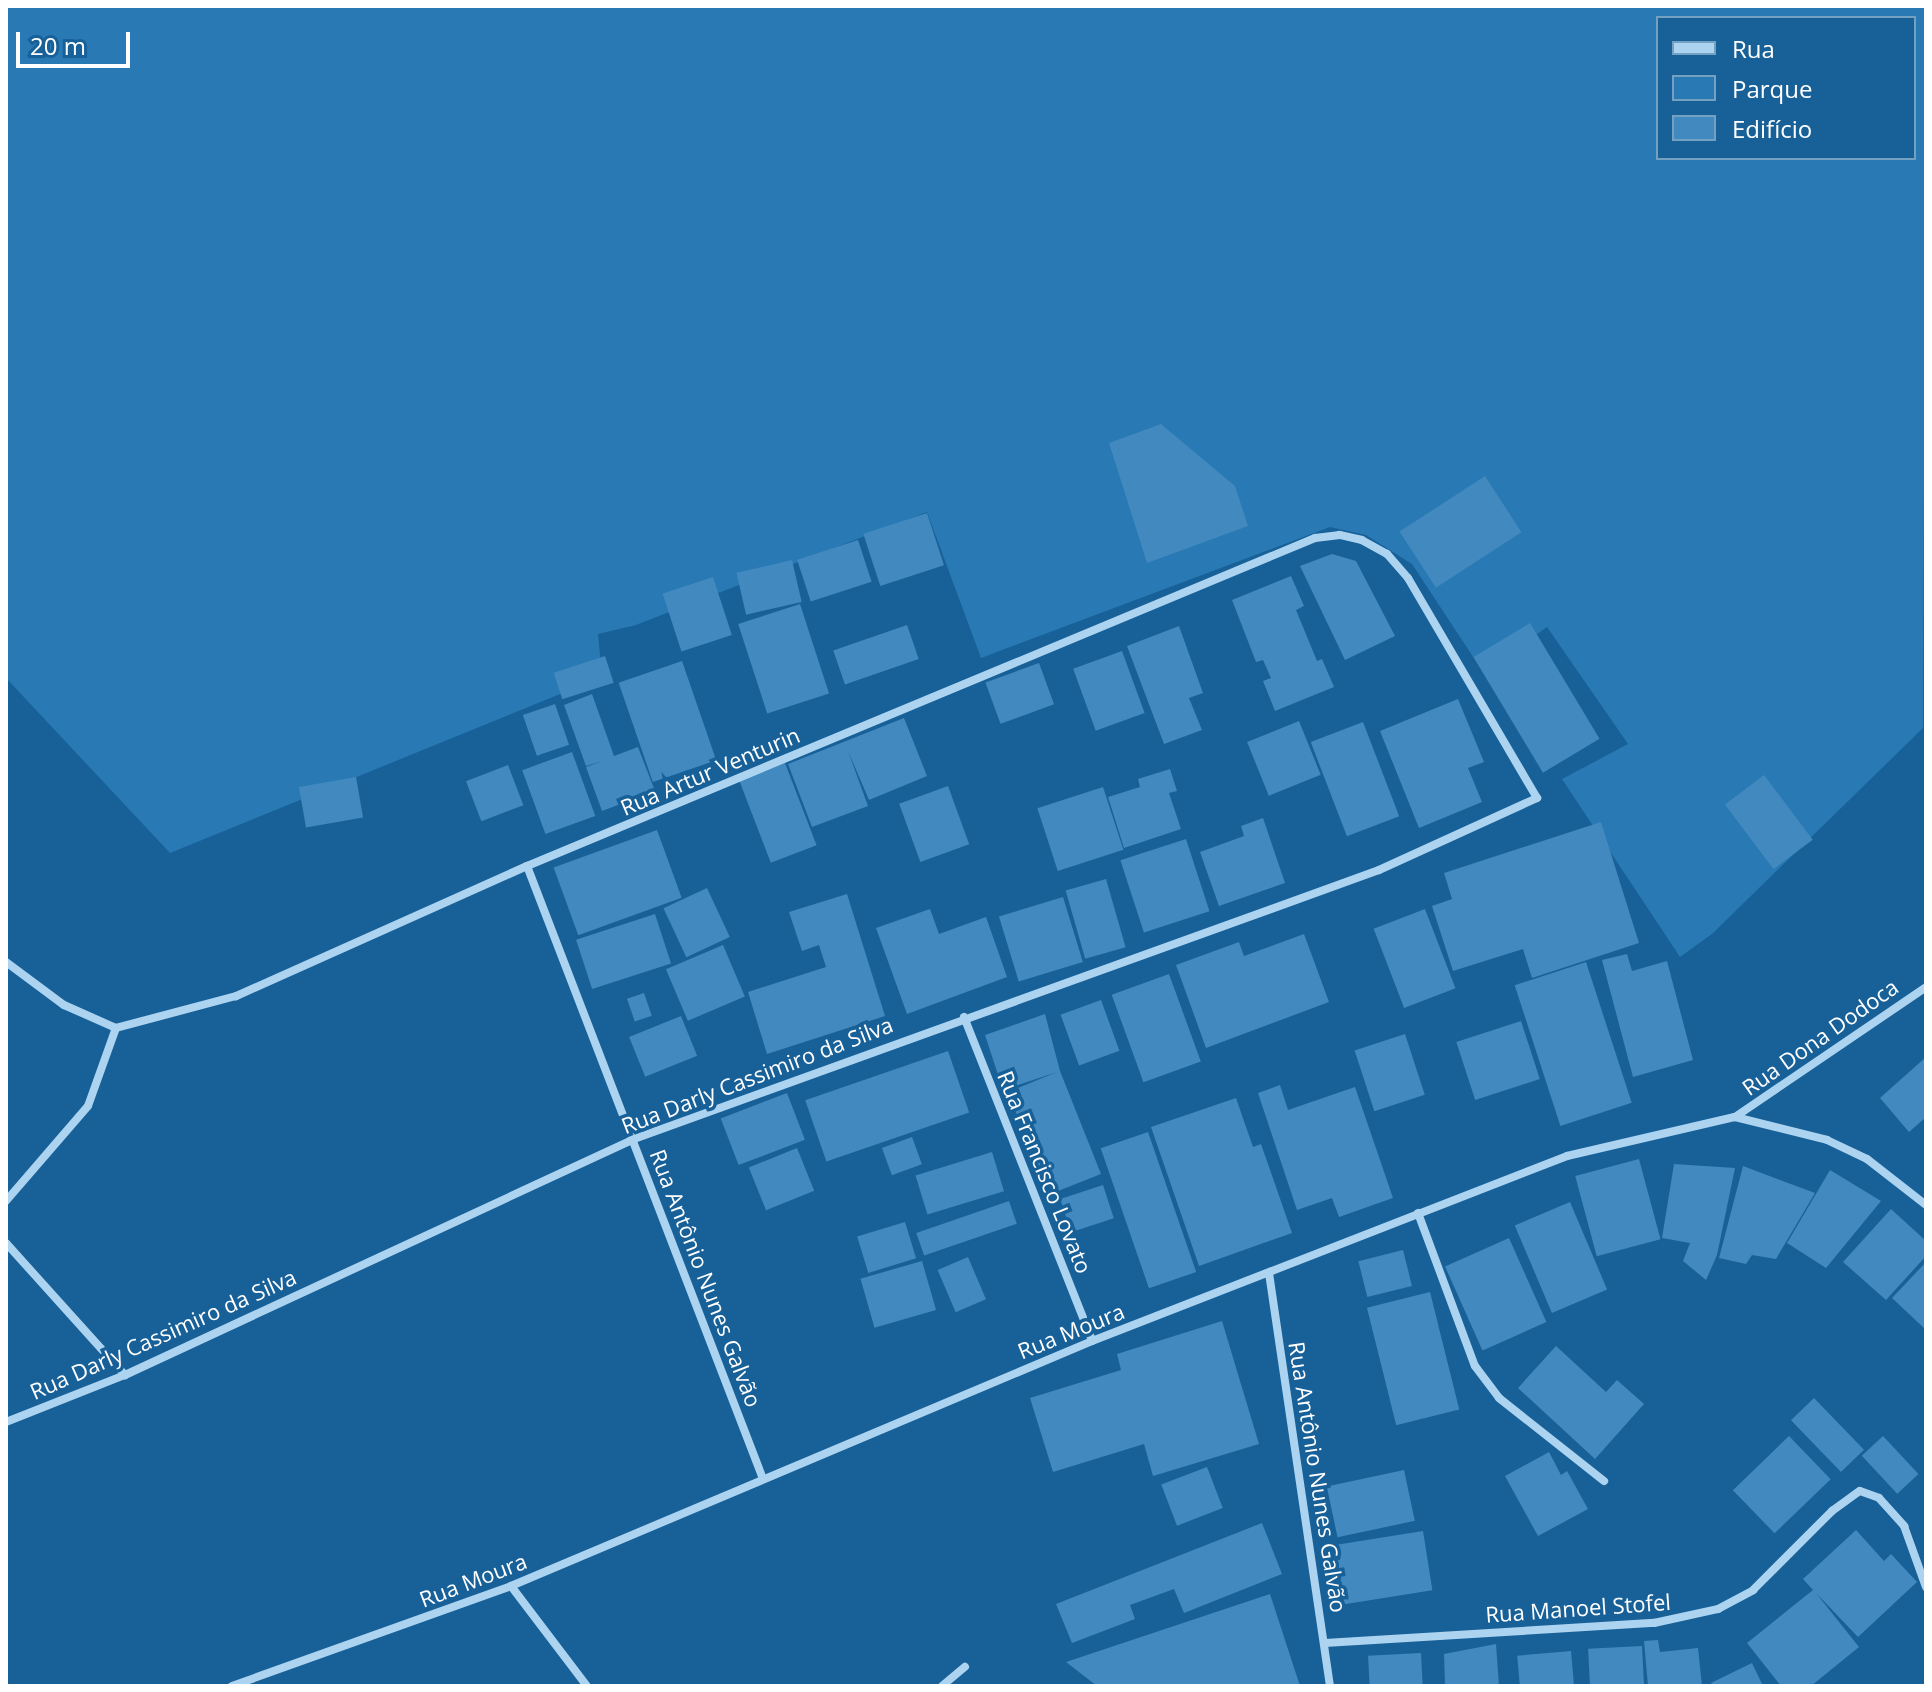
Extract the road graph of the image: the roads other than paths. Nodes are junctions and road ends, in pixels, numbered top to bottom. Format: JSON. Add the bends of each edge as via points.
{"nodes":[{"id":1,"x":1537,"y":798,"type":"joint"},
{"id":2,"x":527,"y":866,"type":"junction"},
{"id":3,"x":6,"y":962,"type":"edge"},
{"id":4,"x":1926,"y":987,"type":"edge"},
{"id":5,"x":964,"y":1017,"type":"junction"},
{"id":6,"x":116,"y":1028,"type":"junction"},
{"id":7,"x":1735,"y":1117,"type":"junction"},
{"id":8,"x":634,"y":1139,"type":"junction"},
{"id":9,"x":6,"y":1201,"type":"edge"},
{"id":10,"x":1926,"y":1205,"type":"edge"},
{"id":11,"x":1418,"y":1213,"type":"junction"},
{"id":12,"x":6,"y":1243,"type":"edge"},
{"id":13,"x":1269,"y":1273,"type":"junction"},
{"id":14,"x":1092,"y":1341,"type":"junction"},
{"id":15,"x":125,"y":1375,"type":"junction"},
{"id":16,"x":6,"y":1422,"type":"edge"},
{"id":17,"x":763,"y":1479,"type":"junction"},
{"id":18,"x":1604,"y":1481,"type":"dead end"},
{"id":19,"x":511,"y":1586,"type":"junction"},
{"id":20,"x":1926,"y":1587,"type":"edge"},
{"id":21,"x":1325,"y":1643,"type":"junction"},
{"id":22,"x":965,"y":1667,"type":"dead end"},
{"id":23,"x":232,"y":1686,"type":"edge"},
{"id":24,"x":587,"y":1686,"type":"edge"},
{"id":25,"x":942,"y":1686,"type":"edge"},
{"id":26,"x":1330,"y":1686,"type":"edge"}],
"edges":[{"from":1,"to":2,"type":"street","name":"Rua Artur Venturin","via":[[1408,578],[1387,554],[1340,535],[1315,538]]},
{"from":1,"to":5,"type":"street","name":"Rua Darly Cassimiro da Silva","via":[[1379,870]]},
{"from":2,"to":6,"type":"street","name":"Rua Artur Venturin","via":[[236,996]]},
{"from":2,"to":8,"type":"street","name":"Rua Antônio Nunes Galvão"},
{"from":3,"to":6,"type":"street","via":[[64,1005]]},
{"from":4,"to":7,"type":"street","name":"Rua Dona Dodoca"},
{"from":5,"to":8,"type":"street","name":"Rua Darly Cassimiro da Silva"},
{"from":5,"to":14,"type":"street","name":"Rua Francisco Lovato"},
{"from":6,"to":9,"type":"street","via":[[88,1106]]},
{"from":7,"to":10,"type":"street","name":"Rua Moura","via":[[1827,1140],[1867,1159]]},
{"from":7,"to":11,"type":"street","name":"Rua Moura","via":[[1567,1156]]},
{"from":8,"to":15,"type":"street","name":"Rua Darly Cassimiro da Silva"},
{"from":8,"to":17,"type":"street","name":"Rua Antônio Nunes Galvão"},
{"from":11,"to":13,"type":"street","name":"Rua Moura"},
{"from":11,"to":18,"type":"street","via":[[1475,1366],[1499,1398]]},
{"from":12,"to":15,"type":"street"},
{"from":13,"to":14,"type":"street","name":"Rua Moura"},
{"from":13,"to":21,"type":"street","name":"Rua Antônio Nunes Galvão"},
{"from":14,"to":17,"type":"street","name":"Rua Moura"},
{"from":15,"to":16,"type":"street","name":"Rua Darly Cassimiro da Silva"},
{"from":17,"to":19,"type":"street","name":"Rua Moura"},
{"from":19,"to":23,"type":"street","name":"Rua Moura"},
{"from":19,"to":24,"type":"street"},
{"from":20,"to":21,"type":"street","name":"Rua Manoel Stofel","via":[[1904,1526],[1879,1498],[1860,1491],[1832,1511],[1753,1590],[1718,1609],[1654,1623]]},
{"from":21,"to":26,"type":"street","name":"Rua Antônio Nunes Galvão"},
{"from":22,"to":25,"type":"street"}]}
